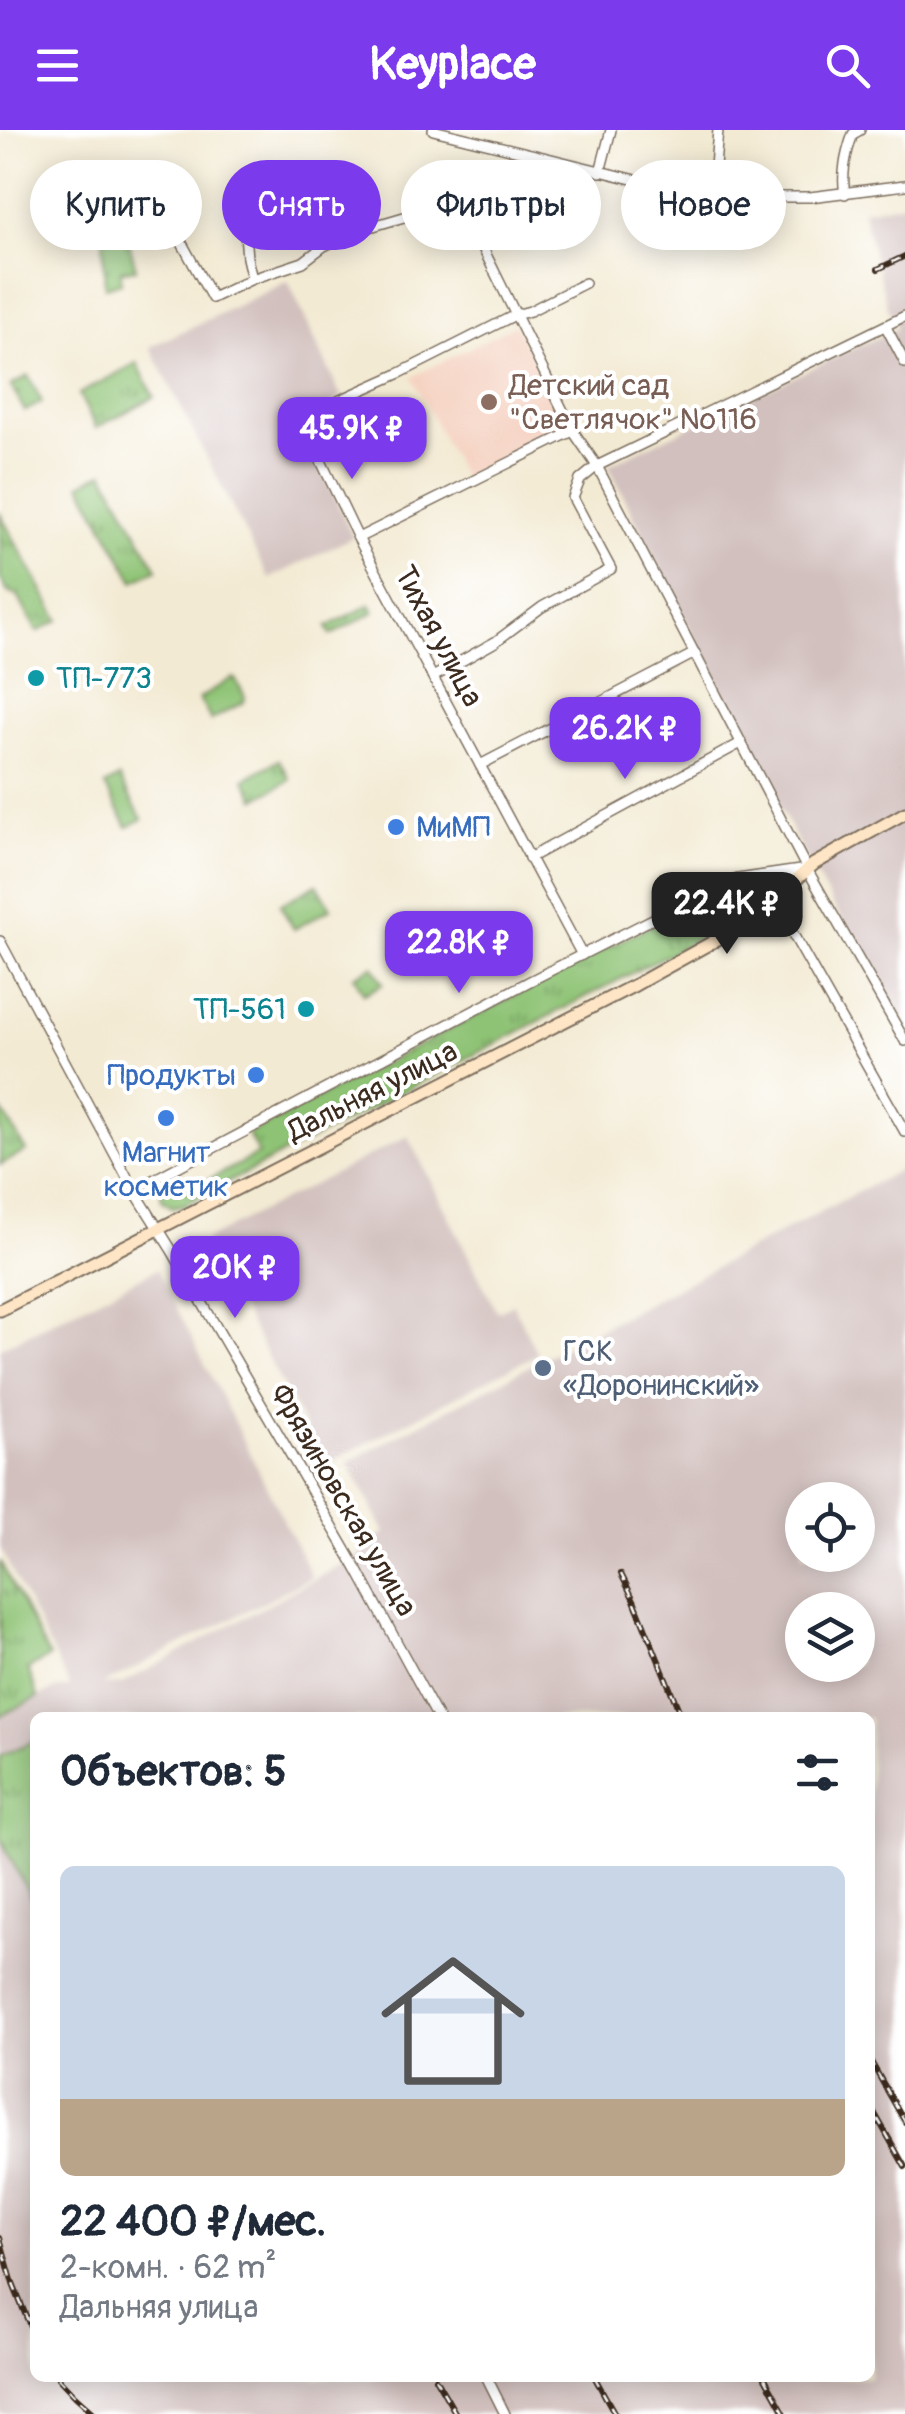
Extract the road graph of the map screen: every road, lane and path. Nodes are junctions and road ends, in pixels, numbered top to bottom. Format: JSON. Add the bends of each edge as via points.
{"nodes":[{"id":1,"x":434,"y":130,"type":"edge"},
{"id":2,"x":485,"y":130,"type":"edge"},
{"id":3,"x":611,"y":130,"type":"edge"},
{"id":4,"x":718,"y":130,"type":"edge"},
{"id":5,"x":860,"y":130,"type":"edge"},
{"id":6,"x":482,"y":143,"type":"junction"},
{"id":7,"x":551,"y":160,"type":"edge"},
{"id":8,"x":716,"y":160,"type":"edge"},
{"id":9,"x":601,"y":168,"type":"edge"},
{"id":10,"x":905,"y":185,"type":"edge"},
{"id":11,"x":845,"y":194,"type":"junction"},
{"id":12,"x":786,"y":196,"type":"edge"},
{"id":13,"x":186,"y":250,"type":"edge"},
{"id":14,"x":246,"y":250,"type":"edge"},
{"id":15,"x":252,"y":280,"type":"junction"},
{"id":16,"x":585,"y":283,"type":"dead end"},
{"id":17,"x":515,"y":316,"type":"junction"},
{"id":18,"x":905,"y":316,"type":"edge"},
{"id":19,"x":886,"y":327,"type":"junction"},
{"id":20,"x":905,"y":363,"type":"edge"},
{"id":21,"x":573,"y":431,"type":"junction"},
{"id":22,"x":597,"y":466,"type":"junction"},
{"id":23,"x":358,"y":538,"type":"junction"},
{"id":24,"x":695,"y":653,"type":"junction"},
{"id":25,"x":433,"y":677,"type":"junction"},
{"id":26,"x":741,"y":743,"type":"junction"},
{"id":27,"x":480,"y":765,"type":"junction"},
{"id":28,"x":905,"y":813,"type":"edge"},
{"id":29,"x":529,"y":858,"type":"junction"},
{"id":30,"x":807,"y":869,"type":"junction"},
{"id":31,"x":760,"y":876,"type":"junction"},
{"id":32,"x":774,"y":900,"type":"junction"},
{"id":33,"x":0,"y":941,"type":"edge"},
{"id":34,"x":582,"y":955,"type":"junction"},
{"id":35,"x":905,"y":1042,"type":"edge"},
{"id":36,"x":905,"y":1132,"type":"edge"},
{"id":37,"x":134,"y":1190,"type":"junction"},
{"id":38,"x":158,"y":1229,"type":"junction"},
{"id":39,"x":0,"y":1310,"type":"edge"},
{"id":40,"x":435,"y":1712,"type":"edge"},
{"id":41,"x":489,"y":2382,"type":"edge"},
{"id":42,"x":505,"y":2414,"type":"edge"}],
"edges":[{"from":1,"to":6,"type":"street"},
{"from":2,"to":6,"type":"street"},
{"from":3,"to":9,"type":"street"},
{"from":4,"to":8,"type":"street"},
{"from":5,"to":11,"type":"street","via":[[848,149]]},
{"from":6,"to":7,"type":"street"},
{"from":10,"to":11,"type":"street"},
{"from":11,"to":12,"type":"street"},
{"from":13,"to":15,"type":"street","via":[[212,298]]},
{"from":14,"to":15,"type":"street"},
{"from":15,"to":17,"type":"street","via":[[303,262],[354,232],[446,210],[461,213],[472,226]]},
{"from":16,"to":17,"type":"street"},
{"from":17,"to":21,"type":"street"},
{"from":17,"to":23,"type":"street","name":"Тихая улица","via":[[340,400],[320,416],[310,438]]},
{"from":18,"to":19,"type":"street"},
{"from":19,"to":20,"type":"street"},
{"from":19,"to":22,"type":"street"},
{"from":21,"to":22,"type":"street"},
{"from":21,"to":23,"type":"street"},
{"from":22,"to":24,"type":"street"},
{"from":22,"to":25,"type":"street","via":[[580,480],[574,498],[611,569]]},
{"from":23,"to":25,"type":"street","name":"Тихая улица"},
{"from":24,"to":26,"type":"street"},
{"from":24,"to":27,"type":"street"},
{"from":25,"to":27,"type":"street","name":"Тихая улица"},
{"from":26,"to":29,"type":"street"},
{"from":26,"to":30,"type":"street"},
{"from":27,"to":29,"type":"street","name":"Тихая улица"},
{"from":28,"to":30,"type":"street","name":"Дальняя улица"},
{"from":29,"to":34,"type":"street","name":"Тихая улица"},
{"from":30,"to":31,"type":"street","name":"Дальняя улица"},
{"from":30,"to":32,"type":"street","name":"Дальняя улица"},
{"from":30,"to":35,"type":"street"},
{"from":31,"to":32,"type":"street"},
{"from":31,"to":34,"type":"street","name":"Дальняя улица","via":[[716,886]]},
{"from":32,"to":36,"type":"street"},
{"from":32,"to":38,"type":"street","name":"Дальняя улица","via":[[635,985]]},
{"from":33,"to":37,"type":"street","name":"Фрязиновская улица"},
{"from":34,"to":37,"type":"street","name":"Дальняя улица"},
{"from":37,"to":38,"type":"street","name":"Фрязиновская улица"},
{"from":38,"to":39,"type":"street","name":"Дальняя улица"},
{"from":38,"to":40,"type":"street","name":"Фрязиновская улица"},
{"from":41,"to":42,"type":"street"}]}
